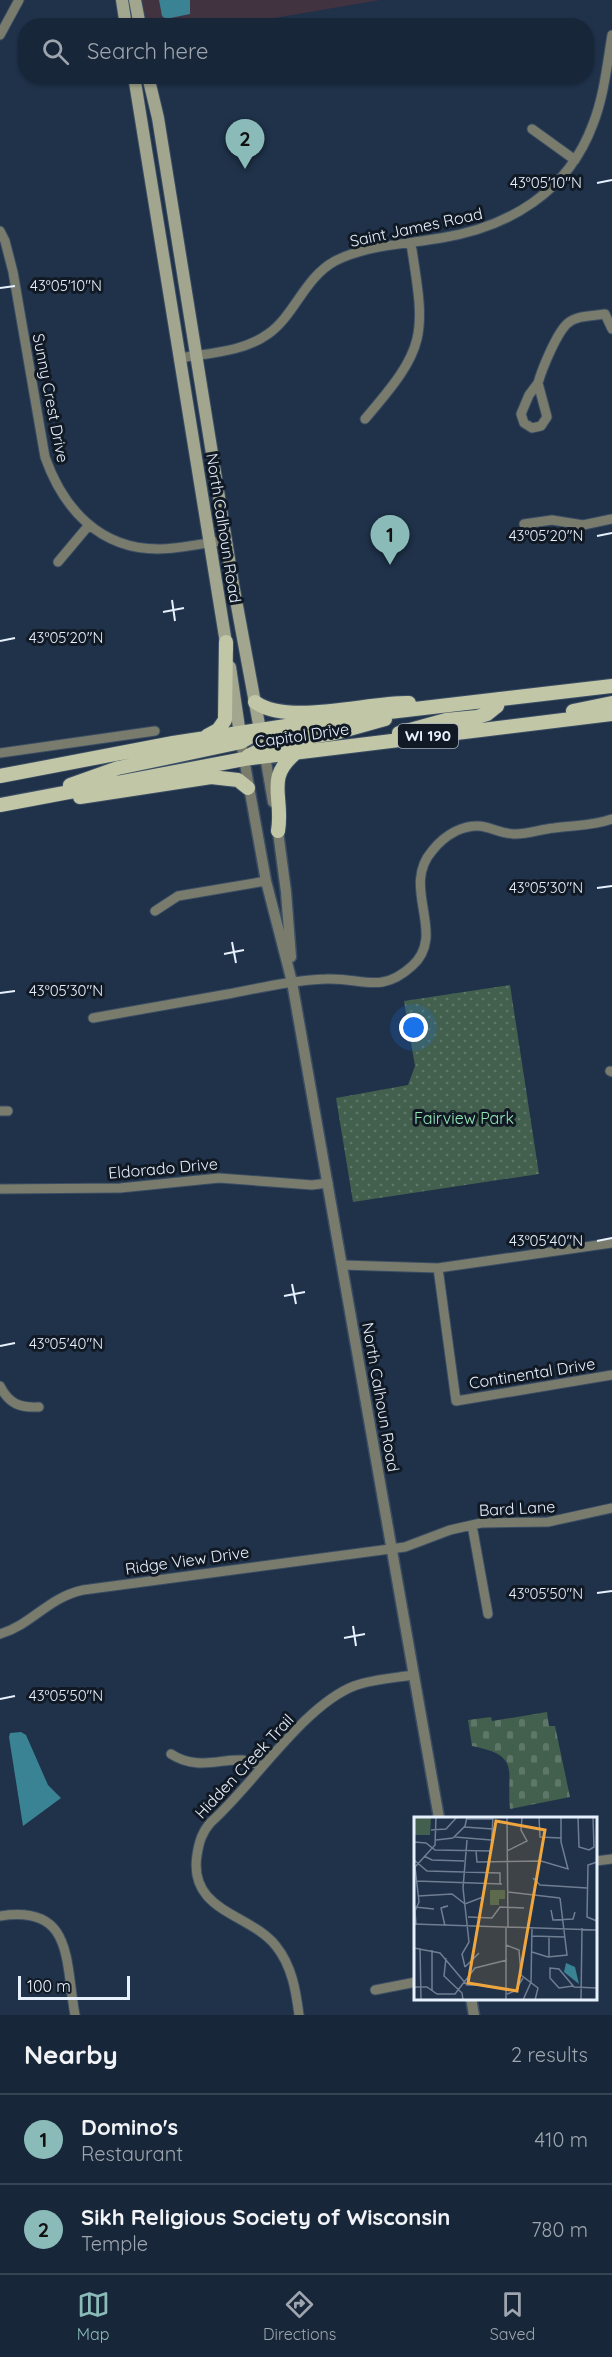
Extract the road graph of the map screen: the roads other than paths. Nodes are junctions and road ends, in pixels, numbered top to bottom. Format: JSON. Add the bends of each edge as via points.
{"nodes":[{"id":1,"x":19,"y":0,"type":"edge"},
{"id":2,"x":122,"y":0,"type":"edge"},
{"id":3,"x":135,"y":0,"type":"edge"},
{"id":4,"x":125,"y":18,"type":"edge"},
{"id":5,"x":138,"y":18,"type":"edge"},
{"id":6,"x":0,"y":35,"type":"edge"},
{"id":7,"x":612,"y":35,"type":"edge"},
{"id":8,"x":135,"y":84,"type":"edge"},
{"id":9,"x":150,"y":84,"type":"edge"},
{"id":10,"x":532,"y":129,"type":"dead end"},
{"id":11,"x":575,"y":160,"type":"junction"},
{"id":12,"x":0,"y":231,"type":"edge"},
{"id":13,"x":411,"y":244,"type":"junction"},
{"id":14,"x":612,"y":304,"type":"edge"},
{"id":15,"x":605,"y":315,"type":"junction"},
{"id":16,"x":612,"y":329,"type":"edge"},
{"id":17,"x":196,"y":355,"type":"junction"},
{"id":18,"x":180,"y":358,"type":"junction"},
{"id":19,"x":538,"y":383,"type":"dead end"},
{"id":20,"x":365,"y":419,"type":"dead end"},
{"id":21,"x":612,"y":519,"type":"edge"},
{"id":22,"x":524,"y":524,"type":"dead end"},
{"id":23,"x":89,"y":525,"type":"junction"},
{"id":24,"x":227,"y":540,"type":"junction"},
{"id":25,"x":211,"y":542,"type":"junction"},
{"id":26,"x":58,"y":562,"type":"dead end"},
{"id":27,"x":226,"y":642,"type":"junction"},
{"id":28,"x":612,"y":686,"type":"edge"},
{"id":29,"x":499,"y":699,"type":"junction"},
{"id":30,"x":255,"y":702,"type":"junction"},
{"id":31,"x":612,"y":703,"type":"edge"},
{"id":32,"x":456,"y":704,"type":"junction"},
{"id":33,"x":426,"y":708,"type":"junction"},
{"id":34,"x":612,"y":714,"type":"edge"},
{"id":35,"x":519,"y":725,"type":"junction"},
{"id":36,"x":260,"y":730,"type":"junction"},
{"id":37,"x":154,"y":731,"type":"dead end"},
{"id":38,"x":241,"y":738,"type":"junction"},
{"id":39,"x":198,"y":740,"type":"junction"},
{"id":40,"x":372,"y":742,"type":"junction"},
{"id":41,"x":264,"y":751,"type":"junction"},
{"id":42,"x":297,"y":752,"type":"junction"},
{"id":43,"x":0,"y":753,"type":"edge"},
{"id":44,"x":244,"y":759,"type":"junction"},
{"id":45,"x":0,"y":776,"type":"edge"},
{"id":46,"x":248,"y":789,"type":"junction"},
{"id":47,"x":48,"y":794,"type":"junction"},
{"id":48,"x":0,"y":806,"type":"edge"},
{"id":49,"x":612,"y":819,"type":"edge"},
{"id":50,"x":278,"y":831,"type":"junction"},
{"id":51,"x":266,"y":881,"type":"junction"},
{"id":52,"x":155,"y":912,"type":"dead end"},
{"id":53,"x":292,"y":982,"type":"junction"},
{"id":54,"x":93,"y":1018,"type":"dead end"},
{"id":55,"x":328,"y":1183,"type":"junction"},
{"id":56,"x":0,"y":1189,"type":"edge"},
{"id":57,"x":612,"y":1243,"type":"edge"},
{"id":58,"x":342,"y":1265,"type":"junction"},
{"id":59,"x":438,"y":1268,"type":"junction"},
{"id":60,"x":612,"y":1375,"type":"edge"},
{"id":61,"x":0,"y":1386,"type":"edge"},
{"id":62,"x":39,"y":1407,"type":"dead end"},
{"id":63,"x":612,"y":1508,"type":"edge"},
{"id":64,"x":471,"y":1526,"type":"junction"},
{"id":65,"x":390,"y":1547,"type":"junction"},
{"id":66,"x":488,"y":1614,"type":"dead end"},
{"id":67,"x":0,"y":1634,"type":"edge"},
{"id":68,"x":413,"y":1675,"type":"junction"},
{"id":69,"x":171,"y":1754,"type":"dead end"},
{"id":70,"x":261,"y":1767,"type":"junction"},
{"id":71,"x":439,"y":1817,"type":"edge"},
{"id":72,"x":612,"y":1858,"type":"edge"},
{"id":73,"x":597,"y":1861,"type":"edge"},
{"id":74,"x":0,"y":1916,"type":"edge"},
{"id":75,"x":414,"y":1982,"type":"edge"},
{"id":76,"x":375,"y":1990,"type":"dead end"},
{"id":77,"x":471,"y":2000,"type":"edge"},
{"id":78,"x":75,"y":2015,"type":"edge"},
{"id":79,"x":299,"y":2015,"type":"edge"},
{"id":80,"x":474,"y":2015,"type":"edge"}],
"edges":[{"from":1,"to":6,"type":"street"},
{"from":2,"to":4,"type":"main road"},
{"from":3,"to":5,"type":"main road"},
{"from":7,"to":11,"type":"street","name":"Saint James Road","via":[[598,111]]},
{"from":8,"to":18,"type":"main road","name":"North Calhoun Road"},
{"from":9,"to":17,"type":"main road","name":"North Calhoun Road"},
{"from":10,"to":11,"type":"street"},
{"from":11,"to":13,"type":"street","name":"Saint James Road","via":[[534,203],[505,221],[469,234]]},
{"from":12,"to":23,"type":"street","name":"Sunny Crest Drive","via":[[13,272],[45,457],[60,494]]},
{"from":13,"to":17,"type":"street","name":"Saint James Road","via":[[354,254],[332,263],[314,278],[268,335],[244,346]]},
{"from":13,"to":20,"type":"street","via":[[421,314],[416,345],[402,376]]},
{"from":14,"to":15,"type":"street"},
{"from":15,"to":16,"type":"street"},
{"from":15,"to":19,"type":"street","via":[[569,322]]},
{"from":17,"to":18,"type":"street","name":"Saint James Road"},
{"from":17,"to":24,"type":"main road","name":"North Calhoun Road"},
{"from":18,"to":25,"type":"main road","name":"North Calhoun Road"},
{"from":21,"to":22,"type":"street","via":[[583,525],[552,520]]},
{"from":23,"to":25,"type":"street","name":"Sunny Crest Drive","via":[[130,546],[144,548],[178,548]]},
{"from":23,"to":26,"type":"street"},
{"from":24,"to":25,"type":"street","name":"Sunny Crest Drive"},
{"from":24,"to":30,"type":"main road","name":"North Calhoun Road"},
{"from":25,"to":27,"type":"main road","name":"North Calhoun Road"},
{"from":27,"to":38,"type":"main road","name":"North Calhoun Road"},
{"from":27,"to":39,"type":"main road","via":[[225,720],[218,730]]},
{"from":28,"to":29,"type":"main road","name":"Capitol Drive","number":"WI 190"},
{"from":29,"to":32,"type":"main road","name":"Capitol Drive","number":"WI 190"},
{"from":29,"to":40,"type":"main road","via":[[487,714],[419,726]]},
{"from":30,"to":32,"type":"main road","via":[[296,713],[384,702]]},
{"from":30,"to":36,"type":"main road","name":"North Calhoun Road"},
{"from":31,"to":35,"type":"main road"},
{"from":32,"to":33,"type":"main road","name":"Capitol Drive","number":"WI 190"},
{"from":33,"to":36,"type":"main road","name":"Capitol Drive","number":"WI 190"},
{"from":33,"to":41,"type":"main road"},
{"from":34,"to":35,"type":"main road","name":"Capitol Drive","number":"WI 190"},
{"from":35,"to":40,"type":"main road","name":"Capitol Drive","number":"WI 190"},
{"from":36,"to":38,"type":"main road"},
{"from":36,"to":41,"type":"main road","name":"North Calhoun Road"},
{"from":37,"to":43,"type":"street"},
{"from":38,"to":39,"type":"main road","name":"Capitol Drive"},
{"from":38,"to":44,"type":"street","name":"North Calhoun Road"},
{"from":38,"to":47,"type":"main road","via":[[90,776]]},
{"from":39,"to":45,"type":"main road","name":"Capitol Drive"},
{"from":40,"to":42,"type":"main road","name":"Capitol Drive","number":"WI 190"},
{"from":41,"to":42,"type":"main road","name":"Capitol Drive","number":"WI 190"},
{"from":41,"to":44,"type":"main road"},
{"from":41,"to":50,"type":"street","name":"North Calhoun Road"},
{"from":42,"to":50,"type":"main road","via":[[279,770]]},
{"from":44,"to":46,"type":"street","name":"North Calhoun Road"},
{"from":44,"to":47,"type":"main road","name":"Capitol Drive"},
{"from":46,"to":48,"type":"main road","via":[[238,780],[211,777],[111,794]]},
{"from":46,"to":51,"type":"street","name":"North Calhoun Road"},
{"from":47,"to":48,"type":"main road","name":"Capitol Drive"},
{"from":49,"to":53,"type":"street","via":[[514,834],[490,826],[457,830],[442,839],[421,868],[419,894],[426,936],[414,964],[399,976],[367,984],[335,979]]},
{"from":50,"to":53,"type":"street","name":"North Calhoun Road"},
{"from":51,"to":52,"type":"street","via":[[178,896]]},
{"from":51,"to":53,"type":"street","name":"North Calhoun Road"},
{"from":53,"to":54,"type":"street"},
{"from":53,"to":55,"type":"street","name":"North Calhoun Road"},
{"from":55,"to":56,"type":"street","name":"Eldorado Drive","via":[[219,1178],[120,1188]]},
{"from":55,"to":58,"type":"street","name":"North Calhoun Road"},
{"from":57,"to":59,"type":"street"},
{"from":58,"to":59,"type":"street"},
{"from":58,"to":65,"type":"street","name":"North Calhoun Road"},
{"from":59,"to":60,"type":"street","name":"Continental Drive","via":[[456,1401]]},
{"from":61,"to":62,"type":"street","via":[[14,1403],[24,1408]]},
{"from":63,"to":64,"type":"street","name":"Bard Lane","via":[[548,1522]]},
{"from":64,"to":65,"type":"street","name":"Bard Lane","via":[[416,1544]]},
{"from":64,"to":66,"type":"street"},
{"from":65,"to":67,"type":"street","name":"Ridge View Drive","via":[[83,1590],[59,1596],[19,1626]]},
{"from":65,"to":68,"type":"street","name":"North Calhoun Road"},
{"from":68,"to":70,"type":"street","name":"Hidden Creek Trail","via":[[378,1680],[338,1694]]},
{"from":68,"to":71,"type":"street","name":"North Calhoun Road"},
{"from":69,"to":70,"type":"street","via":[[194,1764],[247,1760]]},
{"from":70,"to":79,"type":"street","name":"Hidden Creek Trail","via":[[203,1831],[197,1877],[216,1906],[276,1945],[295,1985]]},
{"from":72,"to":73,"type":"street"},
{"from":74,"to":78,"type":"street","via":[[27,1914],[47,1920],[59,1934]]},
{"from":75,"to":76,"type":"street"},
{"from":77,"to":80,"type":"street"}]}
